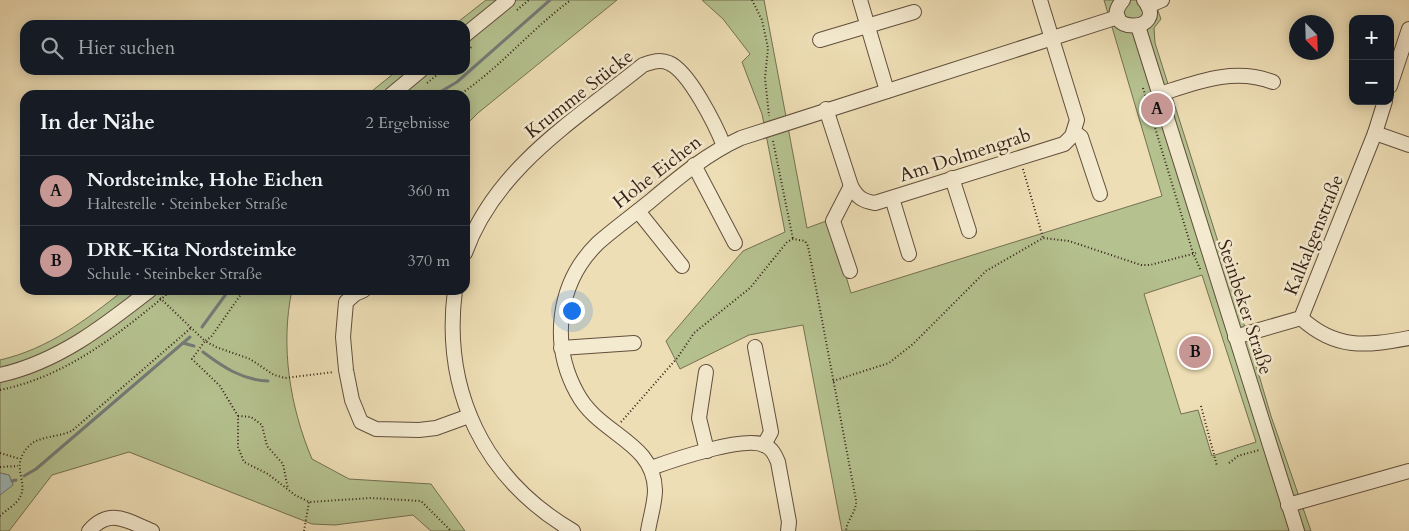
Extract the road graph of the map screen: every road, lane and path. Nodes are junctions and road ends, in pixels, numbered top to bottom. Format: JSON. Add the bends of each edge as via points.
{"nodes":[{"id":1,"x":508,"y":0,"type":"edge"},
{"id":2,"x":571,"y":0,"type":"edge"},
{"id":3,"x":752,"y":0,"type":"edge"},
{"id":4,"x":860,"y":0,"type":"edge"},
{"id":5,"x":1040,"y":0,"type":"edge"},
{"id":6,"x":1123,"y":0,"type":"edge"},
{"id":7,"x":1162,"y":0,"type":"edge"},
{"id":8,"x":1146,"y":3,"type":"edge"},
{"id":9,"x":914,"y":12,"type":"dead end"},
{"id":10,"x":1118,"y":17,"type":"junction"},
{"id":11,"x":868,"y":25,"type":"junction"},
{"id":12,"x":1138,"y":26,"type":"junction"},
{"id":13,"x":1409,"y":29,"type":"edge"},
{"id":14,"x":470,"y":31,"type":"edge"},
{"id":15,"x":1052,"y":37,"type":"junction"},
{"id":16,"x":820,"y":40,"type":"dead end"},
{"id":17,"x":1394,"y":74,"type":"edge"},
{"id":18,"x":416,"y":75,"type":"edge"},
{"id":19,"x":1273,"y":82,"type":"dead end"},
{"id":20,"x":1142,"y":84,"type":"dead end"},
{"id":21,"x":397,"y":90,"type":"edge"},
{"id":22,"x":465,"y":90,"type":"edge"},
{"id":23,"x":887,"y":91,"type":"junction"},
{"id":24,"x":1160,"y":94,"type":"junction"},
{"id":25,"x":1384,"y":105,"type":"edge"},
{"id":26,"x":826,"y":109,"type":"junction"},
{"id":27,"x":770,"y":128,"type":"junction"},
{"id":28,"x":1074,"y":132,"type":"junction"},
{"id":29,"x":1375,"y":133,"type":"junction"},
{"id":30,"x":1409,"y":145,"type":"edge"},
{"id":31,"x":724,"y":146,"type":"junction"},
{"id":32,"x":1019,"y":157,"type":"junction"},
{"id":33,"x":694,"y":165,"type":"junction"},
{"id":34,"x":952,"y":178,"type":"junction"},
{"id":35,"x":851,"y":186,"type":"junction"},
{"id":36,"x":1100,"y":194,"type":"dead end"},
{"id":37,"x":892,"y":198,"type":"junction"},
{"id":38,"x":638,"y":211,"type":"junction"},
{"id":39,"x":969,"y":231,"type":"dead end"},
{"id":40,"x":1044,"y":238,"type":"junction"},
{"id":41,"x":793,"y":239,"type":"junction"},
{"id":42,"x":736,"y":243,"type":"dead end"},
{"id":43,"x":470,"y":244,"type":"edge"},
{"id":44,"x":1207,"y":250,"type":"junction"},
{"id":45,"x":1193,"y":253,"type":"junction"},
{"id":46,"x":910,"y":254,"type":"dead end"},
{"id":47,"x":682,"y":266,"type":"dead end"},
{"id":48,"x":850,"y":270,"type":"dead end"},
{"id":49,"x":1216,"y":279,"type":"junction"},
{"id":50,"x":149,"y":295,"type":"edge"},
{"id":51,"x":156,"y":295,"type":"edge"},
{"id":52,"x":240,"y":295,"type":"edge"},
{"id":53,"x":355,"y":295,"type":"edge"},
{"id":54,"x":455,"y":295,"type":"edge"},
{"id":55,"x":1301,"y":318,"type":"junction"},
{"id":56,"x":191,"y":328,"type":"junction"},
{"id":57,"x":1235,"y":337,"type":"junction"},
{"id":58,"x":1409,"y":338,"type":"edge"},
{"id":59,"x":205,"y":341,"type":"junction"},
{"id":60,"x":634,"y":343,"type":"dead end"},
{"id":61,"x":755,"y":347,"type":"dead end"},
{"id":62,"x":561,"y":348,"type":"junction"},
{"id":63,"x":346,"y":370,"type":"junction"},
{"id":64,"x":706,"y":372,"type":"dead end"},
{"id":65,"x":0,"y":375,"type":"edge"},
{"id":66,"x":833,"y":381,"type":"junction"},
{"id":67,"x":1200,"y":406,"type":"dead end"},
{"id":68,"x":238,"y":416,"type":"junction"},
{"id":69,"x":469,"y":416,"type":"junction"},
{"id":70,"x":612,"y":432,"type":"junction"},
{"id":71,"x":764,"y":445,"type":"junction"},
{"id":72,"x":1270,"y":446,"type":"junction"},
{"id":73,"x":707,"y":451,"type":"junction"},
{"id":74,"x":0,"y":453,"type":"edge"},
{"id":75,"x":20,"y":459,"type":"junction"},
{"id":76,"x":1229,"y":463,"type":"dead end"},
{"id":77,"x":18,"y":466,"type":"junction"},
{"id":78,"x":1217,"y":466,"type":"dead end"},
{"id":79,"x":0,"y":467,"type":"edge"},
{"id":80,"x":651,"y":468,"type":"junction"},
{"id":81,"x":1409,"y":471,"type":"edge"},
{"id":82,"x":288,"y":489,"type":"junction"},
{"id":83,"x":309,"y":502,"type":"junction"},
{"id":84,"x":1288,"y":505,"type":"junction"},
{"id":85,"x":0,"y":516,"type":"edge"},
{"id":86,"x":89,"y":531,"type":"edge"},
{"id":87,"x":152,"y":531,"type":"edge"},
{"id":88,"x":304,"y":531,"type":"edge"},
{"id":89,"x":451,"y":531,"type":"edge"},
{"id":90,"x":572,"y":531,"type":"edge"},
{"id":91,"x":648,"y":531,"type":"edge"},
{"id":92,"x":788,"y":531,"type":"edge"},
{"id":93,"x":846,"y":531,"type":"edge"},
{"id":94,"x":1297,"y":531,"type":"edge"}],
"edges":[{"from":1,"to":14,"type":"street"},
{"from":2,"to":22,"type":"path"},
{"from":3,"to":27,"type":"path","via":[[762,20],[768,48],[765,78]]},
{"from":4,"to":11,"type":"street"},
{"from":5,"to":15,"type":"street"},
{"from":6,"to":10,"type":"street","via":[[1117,11]]},
{"from":7,"to":8,"type":"street"},
{"from":8,"to":12,"type":"street","via":[[1147,18]]},
{"from":9,"to":11,"type":"street"},
{"from":10,"to":12,"type":"street","via":[[1126,26]]},
{"from":10,"to":15,"type":"street","name":"Hohe Eichen"},
{"from":11,"to":16,"type":"street"},
{"from":11,"to":23,"type":"street"},
{"from":12,"to":24,"type":"street","name":"Steinbeker Straße"},
{"from":13,"to":17,"type":"street"},
{"from":15,"to":23,"type":"street","name":"Hohe Eichen"},
{"from":15,"to":28,"type":"street","via":[[1076,120]]},
{"from":18,"to":21,"type":"street"},
{"from":19,"to":24,"type":"street","via":[[1258,76],[1216,76]]},
{"from":20,"to":45,"type":"path"},
{"from":23,"to":26,"type":"street","name":"Hohe Eichen"},
{"from":24,"to":44,"type":"street","name":"Steinbeker Straße"},
{"from":25,"to":29,"type":"street","name":"Kalkalgenstraße"},
{"from":26,"to":27,"type":"street","name":"Hohe Eichen"},
{"from":26,"to":35,"type":"street","name":"Am Dolmengrab"},
{"from":27,"to":31,"type":"street","name":"Hohe Eichen"},
{"from":27,"to":41,"type":"path"},
{"from":28,"to":32,"type":"street","name":"Am Dolmengrab","via":[[1064,144]]},
{"from":28,"to":36,"type":"street","via":[[1081,137]]},
{"from":29,"to":30,"type":"street"},
{"from":29,"to":55,"type":"street","name":"Kalkalgenstraße"},
{"from":31,"to":33,"type":"street","name":"Hohe Eichen"},
{"from":31,"to":43,"type":"street","name":"Krumme Stücke","via":[[697,93],[677,68],[662,61],[643,65],[507,179],[489,204]]},
{"from":32,"to":34,"type":"street","name":"Am Dolmengrab"},
{"from":32,"to":40,"type":"path"},
{"from":33,"to":38,"type":"street","name":"Hohe Eichen"},
{"from":33,"to":42,"type":"street"},
{"from":34,"to":37,"type":"street","name":"Am Dolmengrab"},
{"from":34,"to":39,"type":"street"},
{"from":35,"to":37,"type":"street","name":"Am Dolmengrab","via":[[865,202]]},
{"from":35,"to":48,"type":"street","via":[[833,221]]},
{"from":37,"to":46,"type":"street"},
{"from":38,"to":47,"type":"street"},
{"from":38,"to":62,"type":"street","name":"Hohe Eichen","via":[[597,244],[579,267],[565,297],[561,315]]},
{"from":40,"to":45,"type":"path","via":[[1069,241],[1141,265]]},
{"from":40,"to":66,"type":"path","via":[[986,271],[901,354],[872,370]]},
{"from":41,"to":66,"type":"path","via":[[808,246]]},
{"from":41,"to":70,"type":"path","via":[[787,242],[750,288],[694,333],[678,357]]},
{"from":44,"to":45,"type":"path"},
{"from":44,"to":49,"type":"street","name":"Steinbeker Straße"},
{"from":45,"to":49,"type":"path","via":[[1198,268]]},
{"from":49,"to":57,"type":"street","name":"Steinbeker Straße"},
{"from":50,"to":65,"type":"street","via":[[69,348],[30,366]]},
{"from":51,"to":56,"type":"path"},
{"from":52,"to":59,"type":"path"},
{"from":53,"to":63,"type":"street","via":[[349,298],[344,310]]},
{"from":54,"to":69,"type":"street","via":[[453,350]]},
{"from":55,"to":57,"type":"street","name":"Kalkalgenstraße"},
{"from":55,"to":58,"type":"street","via":[[1312,328],[1361,346]]},
{"from":56,"to":59,"type":"path"},
{"from":56,"to":75,"type":"path","via":[[78,426],[64,435],[36,441],[29,445]]},
{"from":57,"to":72,"type":"street","name":"Steinbeker Straße"},
{"from":59,"to":63,"type":"path","via":[[250,359],[274,375],[285,378]]},
{"from":59,"to":68,"type":"path","via":[[192,359],[220,386]]},
{"from":60,"to":62,"type":"street"},
{"from":61,"to":71,"type":"street","via":[[772,432]]},
{"from":62,"to":70,"type":"street","name":"Hohe Eichen","via":[[571,380],[584,405]]},
{"from":63,"to":69,"type":"street","via":[[354,410],[361,422],[376,429],[436,428]]},
{"from":64,"to":73,"type":"street","via":[[699,418]]},
{"from":66,"to":93,"type":"path","via":[[857,506]]},
{"from":67,"to":78,"type":"path"},
{"from":68,"to":82,"type":"path","via":[[251,417],[262,425],[268,446],[284,464]]},
{"from":68,"to":82,"type":"path","via":[[238,447],[244,462]]},
{"from":69,"to":90,"type":"street","via":[[493,458],[516,488],[550,518]]},
{"from":70,"to":80,"type":"street","name":"Hohe Eichen","via":[[640,451]]},
{"from":71,"to":73,"type":"street","via":[[743,442]]},
{"from":71,"to":92,"type":"street","via":[[778,462]]},
{"from":72,"to":76,"type":"path","via":[[1238,456]]},
{"from":72,"to":84,"type":"street","name":"Steinbeker Straße"},
{"from":73,"to":80,"type":"street"},
{"from":74,"to":75,"type":"path"},
{"from":75,"to":77,"type":"path"},
{"from":77,"to":79,"type":"path"},
{"from":77,"to":85,"type":"path","via":[[22,495]]},
{"from":80,"to":91,"type":"street","name":"Hohe Eichen","via":[[655,492]]},
{"from":81,"to":84,"type":"street"},
{"from":82,"to":83,"type":"path"},
{"from":83,"to":88,"type":"path"},
{"from":83,"to":89,"type":"path","via":[[413,499],[429,507]]},
{"from":84,"to":94,"type":"street","name":"Steinbeker Straße"},
{"from":86,"to":87,"type":"street","via":[[103,518],[112,517]]}]}
